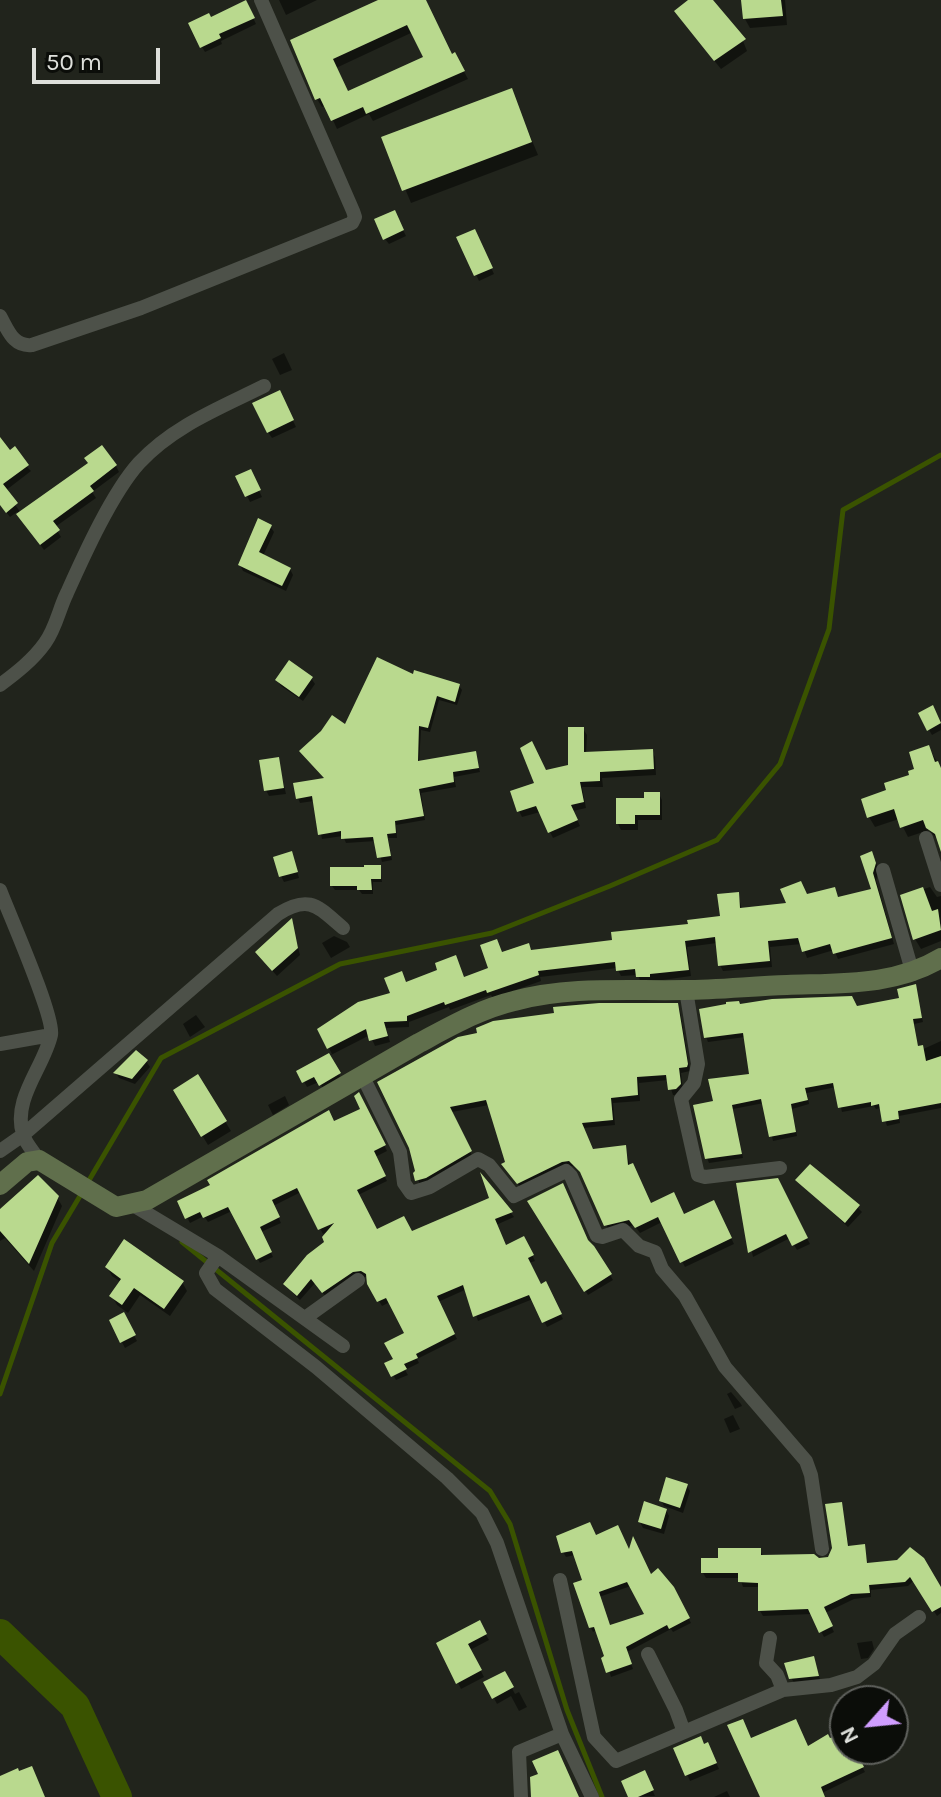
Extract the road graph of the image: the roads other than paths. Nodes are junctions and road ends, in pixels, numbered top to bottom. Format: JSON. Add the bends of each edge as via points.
{"nodes":[{"id":1,"x":261,"y":0,"type":"edge"},
{"id":2,"x":0,"y":316,"type":"edge"},
{"id":3,"x":264,"y":386,"type":"dead end"},
{"id":4,"x":0,"y":685,"type":"edge"},
{"id":5,"x":926,"y":838,"type":"dead end"},
{"id":6,"x":883,"y":870,"type":"dead end"},
{"id":7,"x":941,"y":885,"type":"edge"},
{"id":8,"x":0,"y":890,"type":"edge"},
{"id":9,"x":343,"y":928,"type":"dead end"},
{"id":10,"x":941,"y":958,"type":"edge"},
{"id":11,"x":913,"y":974,"type":"junction"},
{"id":12,"x":686,"y":990,"type":"junction"},
{"id":13,"x":51,"y":1035,"type":"junction"},
{"id":14,"x":0,"y":1044,"type":"edge"},
{"id":15,"x":362,"y":1075,"type":"junction"},
{"id":16,"x":23,"y":1135,"type":"junction"},
{"id":17,"x":0,"y":1151,"type":"edge"},
{"id":18,"x":42,"y":1161,"type":"junction"},
{"id":19,"x":780,"y":1168,"type":"dead end"},
{"id":20,"x":0,"y":1185,"type":"edge"},
{"id":21,"x":124,"y":1206,"type":"junction"},
{"id":22,"x":213,"y":1263,"type":"junction"},
{"id":23,"x":358,"y":1280,"type":"dead end"},
{"id":24,"x":305,"y":1318,"type":"junction"},
{"id":25,"x":343,"y":1346,"type":"dead end"},
{"id":26,"x":822,"y":1549,"type":"dead end"},
{"id":27,"x":560,"y":1580,"type":"dead end"},
{"id":28,"x":919,"y":1617,"type":"dead end"},
{"id":29,"x":770,"y":1638,"type":"dead end"},
{"id":30,"x":648,"y":1654,"type":"dead end"},
{"id":31,"x":783,"y":1690,"type":"junction"},
{"id":32,"x":684,"y":1732,"type":"junction"},
{"id":33,"x":577,"y":1740,"type":"junction"},
{"id":34,"x":521,"y":1797,"type":"edge"},
{"id":35,"x":592,"y":1797,"type":"edge"}],
"edges":[{"from":1,"to":2,"type":"street","via":[[353,211],[352,223],[141,308],[32,345],[13,339]]},
{"from":3,"to":4,"type":"street","via":[[193,421],[138,465],[107,513],[50,636]]},
{"from":5,"to":7,"type":"street"},
{"from":6,"to":11,"type":"street"},
{"from":8,"to":13,"type":"street"},
{"from":9,"to":16,"type":"street","via":[[305,903],[278,914]]},
{"from":10,"to":11,"type":"main road"},
{"from":11,"to":12,"type":"main road","via":[[838,984]]},
{"from":12,"to":15,"type":"main road","via":[[603,990],[513,1001],[456,1024]]},
{"from":12,"to":19,"type":"street","via":[[698,1070],[681,1099],[698,1175]]},
{"from":13,"to":14,"type":"street"},
{"from":13,"to":16,"type":"street","via":[[26,1093]]},
{"from":15,"to":21,"type":"main road","via":[[155,1196]]},
{"from":15,"to":26,"type":"street","via":[[400,1152],[404,1183],[411,1193],[478,1159],[514,1196],[566,1171],[596,1235],[623,1230],[639,1246],[655,1252],[725,1367],[806,1461]]},
{"from":16,"to":17,"type":"street"},
{"from":16,"to":18,"type":"street"},
{"from":18,"to":20,"type":"main road","via":[[27,1162]]},
{"from":18,"to":21,"type":"main road"},
{"from":21,"to":22,"type":"street"},
{"from":22,"to":24,"type":"street"},
{"from":22,"to":33,"type":"street","via":[[215,1289],[316,1367],[482,1513]]},
{"from":23,"to":24,"type":"street"},
{"from":24,"to":25,"type":"street"},
{"from":27,"to":33,"type":"street"},
{"from":28,"to":31,"type":"street","via":[[895,1634],[874,1664],[857,1677]]},
{"from":29,"to":31,"type":"street","via":[[766,1663]]},
{"from":30,"to":32,"type":"street"},
{"from":31,"to":32,"type":"street"},
{"from":32,"to":33,"type":"street","via":[[618,1761]]},
{"from":33,"to":34,"type":"street","via":[[519,1752]]},
{"from":33,"to":35,"type":"street"}]}
